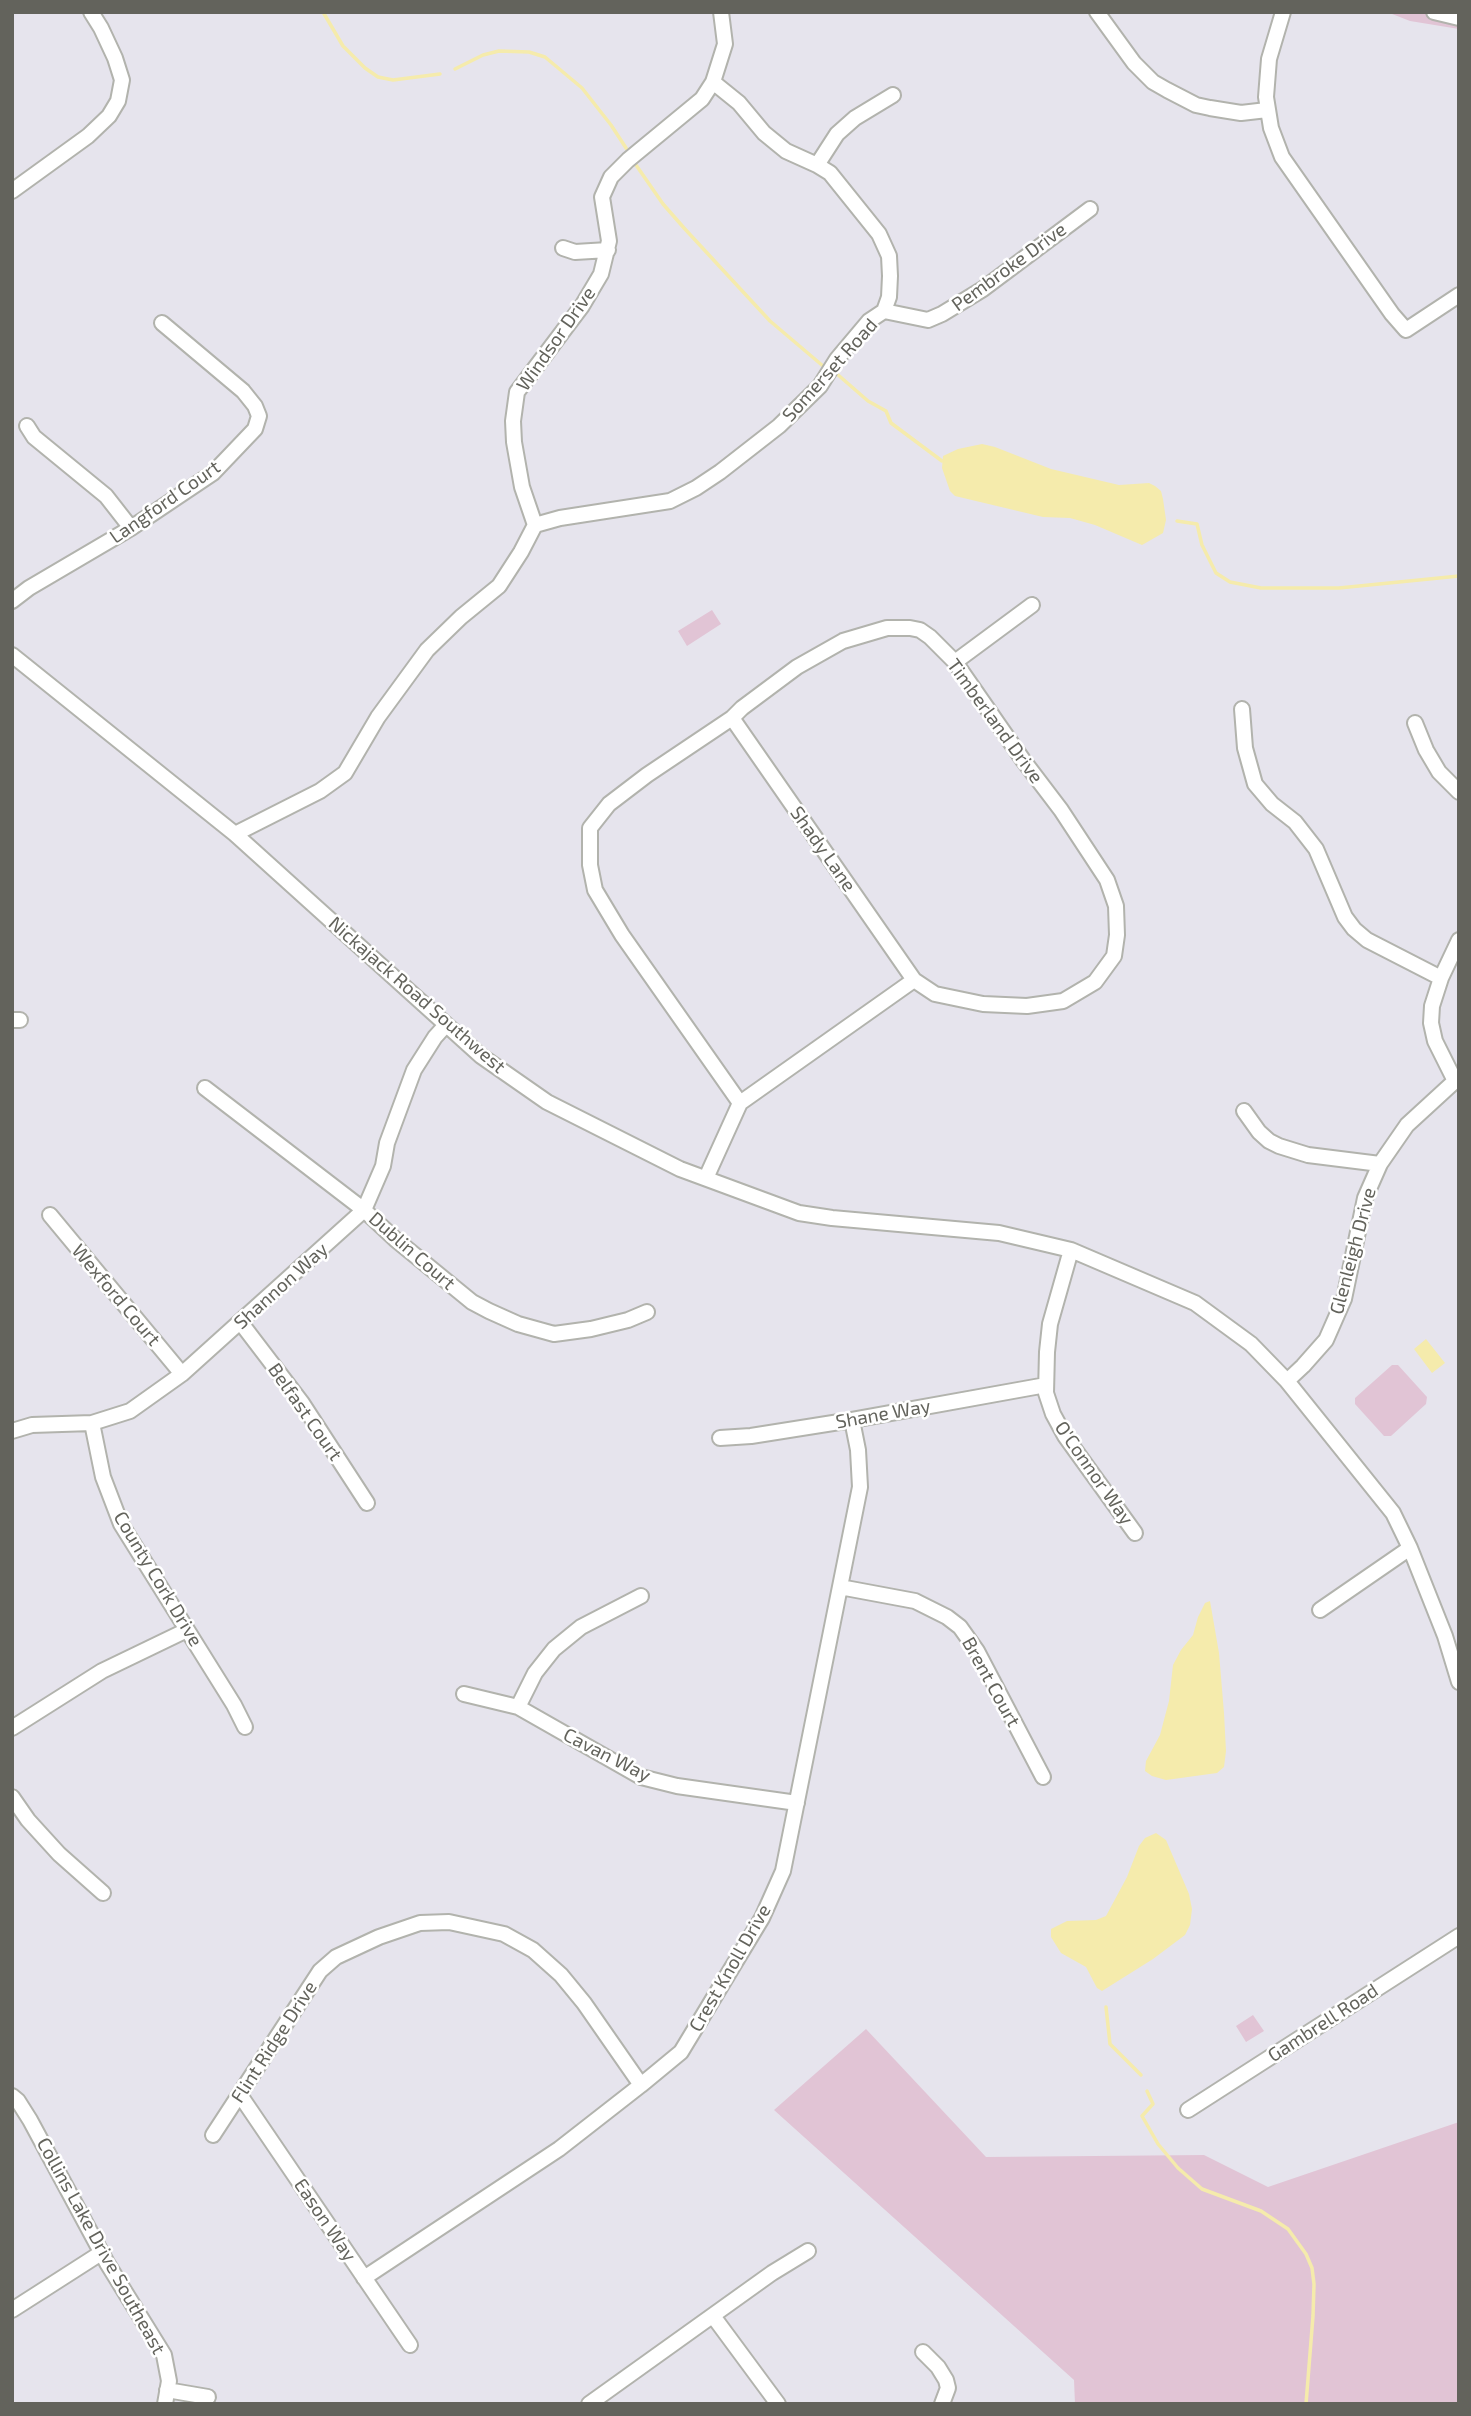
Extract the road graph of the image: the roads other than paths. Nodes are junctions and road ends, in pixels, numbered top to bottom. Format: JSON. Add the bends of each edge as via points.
{"nodes":[{"id":1,"x":91,"y":12,"type":"edge"},
{"id":2,"x":721,"y":12,"type":"edge"},
{"id":3,"x":1097,"y":12,"type":"edge"},
{"id":4,"x":1283,"y":12,"type":"edge"},
{"id":5,"x":1434,"y":12,"type":"edge"},
{"id":6,"x":1459,"y":18,"type":"edge"},
{"id":7,"x":713,"y":82,"type":"junction"},
{"id":8,"x":893,"y":95,"type":"dead end"},
{"id":9,"x":1267,"y":110,"type":"junction"},
{"id":10,"x":817,"y":165,"type":"junction"},
{"id":11,"x":12,"y":191,"type":"edge"},
{"id":12,"x":1090,"y":209,"type":"dead end"},
{"id":13,"x":563,"y":248,"type":"dead end"},
{"id":14,"x":608,"y":250,"type":"junction"},
{"id":15,"x":1459,"y":295,"type":"edge"},
{"id":16,"x":884,"y":311,"type":"junction"},
{"id":17,"x":162,"y":323,"type":"dead end"},
{"id":18,"x":27,"y":426,"type":"dead end"},
{"id":19,"x":535,"y":525,"type":"junction"},
{"id":20,"x":131,"y":528,"type":"junction"},
{"id":21,"x":12,"y":601,"type":"edge"},
{"id":22,"x":1032,"y":605,"type":"dead end"},
{"id":23,"x":12,"y":655,"type":"edge"},
{"id":24,"x":955,"y":662,"type":"junction"},
{"id":25,"x":1242,"y":709,"type":"dead end"},
{"id":26,"x":732,"y":719,"type":"junction"},
{"id":27,"x":1415,"y":723,"type":"dead end"},
{"id":28,"x":1459,"y":792,"type":"edge"},
{"id":29,"x":235,"y":834,"type":"junction"},
{"id":30,"x":1459,"y":940,"type":"edge"},
{"id":31,"x":1441,"y":978,"type":"junction"},
{"id":32,"x":914,"y":980,"type":"junction"},
{"id":33,"x":445,"y":1026,"type":"junction"},
{"id":34,"x":1457,"y":1081,"type":"edge"},
{"id":35,"x":205,"y":1088,"type":"dead end"},
{"id":36,"x":740,"y":1103,"type":"junction"},
{"id":37,"x":1244,"y":1111,"type":"dead end"},
{"id":38,"x":1380,"y":1164,"type":"junction"},
{"id":39,"x":706,"y":1178,"type":"junction"},
{"id":40,"x":364,"y":1210,"type":"junction"},
{"id":41,"x":50,"y":1215,"type":"dead end"},
{"id":42,"x":1071,"y":1250,"type":"junction"},
{"id":43,"x":647,"y":1312,"type":"dead end"},
{"id":44,"x":241,"y":1323,"type":"junction"},
{"id":45,"x":182,"y":1374,"type":"junction"},
{"id":46,"x":1287,"y":1381,"type":"junction"},
{"id":47,"x":1046,"y":1385,"type":"junction"},
{"id":48,"x":852,"y":1420,"type":"junction"},
{"id":49,"x":92,"y":1423,"type":"junction"},
{"id":50,"x":12,"y":1431,"type":"edge"},
{"id":51,"x":720,"y":1438,"type":"dead end"},
{"id":52,"x":367,"y":1503,"type":"dead end"},
{"id":53,"x":1135,"y":1532,"type":"dead end"},
{"id":54,"x":1410,"y":1548,"type":"junction"},
{"id":55,"x":840,"y":1587,"type":"junction"},
{"id":56,"x":641,"y":1596,"type":"dead end"},
{"id":57,"x":1320,"y":1610,"type":"dead end"},
{"id":58,"x":187,"y":1630,"type":"junction"},
{"id":59,"x":1459,"y":1682,"type":"edge"},
{"id":60,"x":464,"y":1694,"type":"dead end"},
{"id":61,"x":518,"y":1707,"type":"junction"},
{"id":62,"x":245,"y":1727,"type":"dead end"},
{"id":63,"x":12,"y":1728,"type":"edge"},
{"id":64,"x":1042,"y":1777,"type":"dead end"},
{"id":65,"x":12,"y":1797,"type":"edge"},
{"id":66,"x":797,"y":1803,"type":"junction"},
{"id":67,"x":103,"y":1893,"type":"dead end"},
{"id":68,"x":1459,"y":1936,"type":"edge"},
{"id":69,"x":641,"y":2085,"type":"junction"},
{"id":70,"x":240,"y":2095,"type":"junction"},
{"id":71,"x":12,"y":2096,"type":"edge"},
{"id":72,"x":1188,"y":2110,"type":"dead end"},
{"id":73,"x":213,"y":2134,"type":"dead end"},
{"id":74,"x":808,"y":2250,"type":"dead end"},
{"id":75,"x":101,"y":2253,"type":"junction"},
{"id":76,"x":365,"y":2278,"type":"junction"},
{"id":77,"x":12,"y":2310,"type":"edge"},
{"id":78,"x":713,"y":2316,"type":"junction"},
{"id":79,"x":410,"y":2345,"type":"dead end"},
{"id":80,"x":923,"y":2352,"type":"dead end"},
{"id":81,"x":166,"y":2397,"type":"edge"},
{"id":82,"x":208,"y":2397,"type":"dead end"},
{"id":83,"x":589,"y":2404,"type":"edge"},
{"id":84,"x":778,"y":2404,"type":"edge"},
{"id":85,"x":942,"y":2404,"type":"edge"}],
"edges":[{"from":1,"to":11,"type":"street","via":[[102,27],[122,80],[118,101],[88,136]]},
{"from":2,"to":7,"type":"street","name":"Windsor Drive","via":[[725,44]]},
{"from":3,"to":9,"type":"street","via":[[1153,82],[1196,105],[1241,113]]},
{"from":4,"to":9,"type":"street","via":[[1269,59]]},
{"from":5,"to":6,"type":"street"},
{"from":7,"to":10,"type":"street","name":"Somerset Road","via":[[786,151]]},
{"from":7,"to":14,"type":"street","name":"Windsor Drive","via":[[702,99],[611,177],[601,197]]},
{"from":8,"to":10,"type":"street","via":[[837,134]]},
{"from":9,"to":15,"type":"street","via":[[1282,157],[1398,323],[1406,330]]},
{"from":10,"to":16,"type":"street","name":"Somerset Road","via":[[830,173],[879,234],[889,256],[889,297]]},
{"from":12,"to":16,"type":"street","name":"Pembroke Drive","via":[[942,314],[928,320]]},
{"from":13,"to":14,"type":"street"},
{"from":14,"to":19,"type":"street","name":"Windsor Drive","via":[[592,292],[517,392],[514,442]]},
{"from":16,"to":19,"type":"street","name":"Somerset Road","via":[[869,321],[820,386],[788,418],[696,488],[670,501]]},
{"from":17,"to":20,"type":"street","name":"Langford Court","via":[[243,391],[258,416],[255,429],[214,473]]},
{"from":18,"to":20,"type":"street","via":[[34,437],[106,496]]},
{"from":19,"to":29,"type":"street","via":[[499,586],[427,650],[378,717],[345,773],[320,791]]},
{"from":20,"to":21,"type":"street","name":"Langford Court"},
{"from":22,"to":24,"type":"street"},
{"from":23,"to":29,"type":"street","name":"Nickajack Road Southwest"},
{"from":24,"to":26,"type":"street","name":"Timberland Drive","via":[[920,630],[899,626],[866,632],[797,667]]},
{"from":24,"to":32,"type":"street","name":"Timberland Drive","via":[[1107,880],[1116,906],[1117,935],[1114,956],[1095,982],[1063,1001],[1027,1006],[984,1004],[935,994]]},
{"from":25,"to":31,"type":"street","via":[[1245,748],[1255,784],[1316,849],[1345,917],[1367,940]]},
{"from":26,"to":32,"type":"street","name":"Shady Lane"},
{"from":26,"to":36,"type":"street","name":"Timberland Drive","via":[[609,804],[590,828],[590,864],[595,890],[622,935]]},
{"from":27,"to":28,"type":"street","via":[[1439,772]]},
{"from":29,"to":33,"type":"street","name":"Nickajack Road Southwest"},
{"from":30,"to":31,"type":"street"},
{"from":31,"to":34,"type":"street","via":[[1431,1023],[1435,1041]]},
{"from":32,"to":36,"type":"street"},
{"from":33,"to":39,"type":"street","name":"Nickajack Road Southwest","via":[[547,1102]]},
{"from":33,"to":40,"type":"street","name":"Shannon Way","via":[[414,1070]]},
{"from":34,"to":38,"type":"street","name":"Glenleigh Drive","via":[[1406,1125]]},
{"from":35,"to":40,"type":"street","name":"Dublin Court"},
{"from":36,"to":39,"type":"street"},
{"from":37,"to":38,"type":"street","via":[[1259,1132],[1279,1146],[1308,1155]]},
{"from":38,"to":46,"type":"street","name":"Glenleigh Drive","via":[[1365,1198],[1344,1299],[1326,1340]]},
{"from":39,"to":42,"type":"street","name":"Nickajack Road Southwest","via":[[799,1213],[999,1233]]},
{"from":40,"to":43,"type":"street","name":"Dublin Court","via":[[472,1302],[518,1324],[554,1334],[591,1329]]},
{"from":40,"to":44,"type":"street","name":"Shannon Way"},
{"from":41,"to":45,"type":"street","name":"Wexford Court"},
{"from":42,"to":46,"type":"street","name":"Nickajack Road Southwest","via":[[1195,1303],[1251,1344]]},
{"from":42,"to":47,"type":"street","name":"O'Connor Way","via":[[1050,1324]]},
{"from":44,"to":45,"type":"street","name":"Shannon Way"},
{"from":44,"to":52,"type":"street","name":"Belfast Court","via":[[302,1403]]},
{"from":45,"to":49,"type":"street","name":"Shannon Way","via":[[130,1411]]},
{"from":46,"to":54,"type":"street","name":"Nickajack Road Southwest","via":[[1392,1513]]},
{"from":47,"to":48,"type":"street","name":"Shane Way"},
{"from":47,"to":53,"type":"street","name":"O'Connor Way","via":[[1053,1414],[1065,1436]]},
{"from":48,"to":51,"type":"street","name":"Shane Way"},
{"from":48,"to":55,"type":"street","name":"Crest Knoll Drive","via":[[860,1487]]},
{"from":49,"to":50,"type":"street","name":"Shannon Way","via":[[32,1425]]},
{"from":49,"to":58,"type":"street","name":"County Cork Drive","via":[[103,1476],[121,1524]]},
{"from":54,"to":57,"type":"street"},
{"from":54,"to":59,"type":"street","name":"Nickajack Road Southwest"},
{"from":55,"to":64,"type":"street","name":"Brent Court","via":[[915,1601],[960,1627]]},
{"from":55,"to":66,"type":"street","name":"Crest Knoll Drive"},
{"from":56,"to":61,"type":"street","via":[[582,1627],[554,1649]]},
{"from":58,"to":62,"type":"street","name":"County Cork Drive"},
{"from":58,"to":63,"type":"street","via":[[102,1671]]},
{"from":60,"to":61,"type":"street","name":"Cavan Way"},
{"from":61,"to":66,"type":"street","name":"Cavan Way","via":[[641,1777]]},
{"from":65,"to":67,"type":"street","via":[[59,1853]]},
{"from":66,"to":69,"type":"street","name":"Crest Knoll Drive","via":[[783,1871],[762,1919],[681,2052]]},
{"from":68,"to":72,"type":"street","name":"Gambrell Road"},
{"from":69,"to":70,"type":"street","name":"Flint Ridge Drive","via":[[584,2003],[533,1950],[504,1934],[449,1922],[420,1923],[336,1957],[304,1993]]},
{"from":69,"to":76,"type":"street","name":"Crest Knoll Drive","via":[[559,2148]]},
{"from":70,"to":73,"type":"street","name":"Flint Ridge Drive"},
{"from":70,"to":76,"type":"street","name":"Eason Way"},
{"from":71,"to":75,"type":"street","name":"Collins Lake Drive Southeast","via":[[30,2120]]},
{"from":74,"to":78,"type":"street"},
{"from":75,"to":77,"type":"street"},
{"from":75,"to":81,"type":"street","name":"Collins Lake Drive Southeast","via":[[163,2355],[169,2381]]},
{"from":76,"to":79,"type":"street","name":"Eason Way"},
{"from":78,"to":83,"type":"street"},
{"from":78,"to":84,"type":"street"},
{"from":80,"to":85,"type":"street","via":[[946,2380]]},
{"from":81,"to":82,"type":"street"}]}
